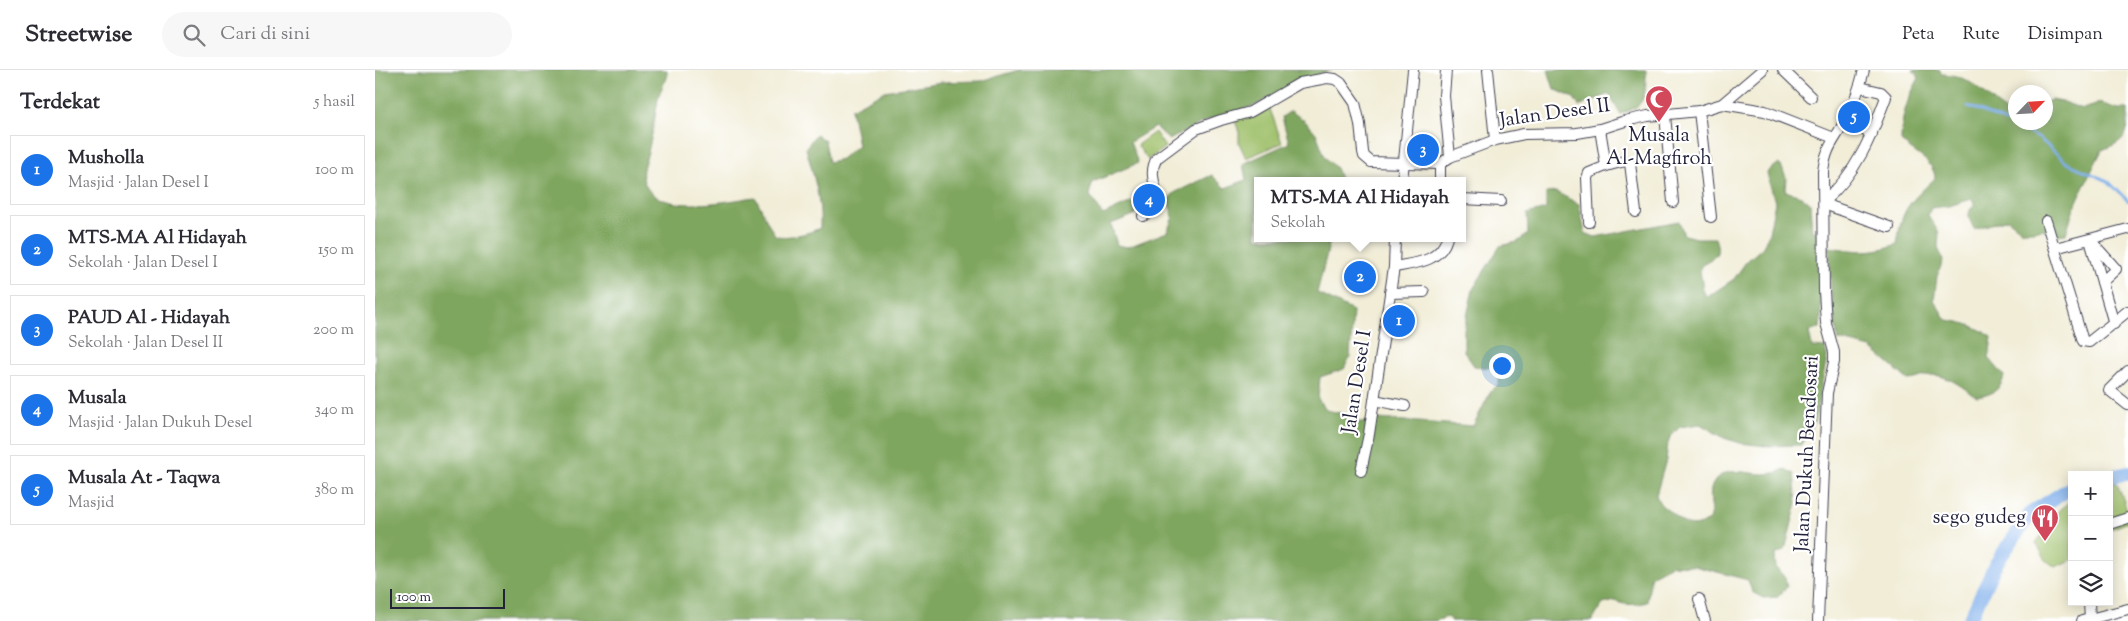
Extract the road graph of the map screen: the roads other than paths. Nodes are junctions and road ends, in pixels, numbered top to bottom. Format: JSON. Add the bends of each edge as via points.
{"nodes":[{"id":1,"x":1413,"y":70,"type":"edge"},
{"id":2,"x":1446,"y":70,"type":"edge"},
{"id":3,"x":1484,"y":70,"type":"edge"},
{"id":4,"x":1488,"y":70,"type":"edge"},
{"id":5,"x":1762,"y":70,"type":"edge"},
{"id":6,"x":1783,"y":70,"type":"edge"},
{"id":7,"x":1864,"y":70,"type":"edge"},
{"id":8,"x":1860,"y":87,"type":"junction"},
{"id":9,"x":1811,"y":97,"type":"dead end"},
{"id":10,"x":1722,"y":104,"type":"junction"},
{"id":11,"x":1699,"y":111,"type":"junction"},
{"id":12,"x":1665,"y":115,"type":"junction"},
{"id":13,"x":1845,"y":121,"type":"junction"},
{"id":14,"x":1600,"y":129,"type":"junction"},
{"id":15,"x":1872,"y":134,"type":"junction"},
{"id":16,"x":1834,"y":138,"type":"junction"},
{"id":17,"x":1495,"y":140,"type":"junction"},
{"id":18,"x":1450,"y":157,"type":"junction"},
{"id":19,"x":1405,"y":163,"type":"junction"},
{"id":20,"x":1440,"y":164,"type":"junction"},
{"id":21,"x":1606,"y":166,"type":"junction"},
{"id":22,"x":1403,"y":177,"type":"edge"},
{"id":23,"x":1440,"y":177,"type":"edge"},
{"id":24,"x":1466,"y":200,"type":"edge"},
{"id":25,"x":1501,"y":201,"type":"dead end"},
{"id":26,"x":1673,"y":202,"type":"dead end"},
{"id":27,"x":1824,"y":202,"type":"junction"},
{"id":28,"x":1636,"y":212,"type":"dead end"},
{"id":29,"x":1143,"y":216,"type":"dead end"},
{"id":30,"x":1711,"y":217,"type":"dead end"},
{"id":31,"x":2046,"y":221,"type":"dead end"},
{"id":32,"x":1589,"y":222,"type":"dead end"},
{"id":33,"x":1889,"y":227,"type":"dead end"},
{"id":34,"x":2128,"y":229,"type":"edge"},
{"id":35,"x":2090,"y":240,"type":"junction"},
{"id":36,"x":1395,"y":242,"type":"edge"},
{"id":37,"x":1445,"y":242,"type":"edge"},
{"id":38,"x":2055,"y":248,"type":"junction"},
{"id":39,"x":1395,"y":267,"type":"junction"},
{"id":40,"x":2102,"y":282,"type":"junction"},
{"id":41,"x":1425,"y":292,"type":"dead end"},
{"id":42,"x":1390,"y":293,"type":"junction"},
{"id":43,"x":2128,"y":311,"type":"edge"},
{"id":44,"x":2114,"y":324,"type":"junction"},
{"id":45,"x":2128,"y":371,"type":"edge"},
{"id":46,"x":1374,"y":400,"type":"junction"},
{"id":47,"x":2128,"y":405,"type":"edge"},
{"id":48,"x":1405,"y":406,"type":"dead end"},
{"id":49,"x":1361,"y":472,"type":"dead end"},
{"id":50,"x":2128,"y":518,"type":"edge"},
{"id":51,"x":2113,"y":523,"type":"edge"},
{"id":52,"x":1699,"y":599,"type":"dead end"},
{"id":53,"x":2089,"y":606,"type":"edge"},
{"id":54,"x":2128,"y":609,"type":"edge"},
{"id":55,"x":2087,"y":620,"type":"edge"},
{"id":56,"x":1705,"y":621,"type":"edge"},
{"id":57,"x":1818,"y":621,"type":"edge"}],
"edges":[{"from":1,"to":19,"type":"street"},
{"from":2,"to":18,"type":"street","via":[[1444,96]]},
{"from":3,"to":4,"type":"street"},
{"from":4,"to":17,"type":"street"},
{"from":5,"to":10,"type":"street","name":"Jalan Desel II"},
{"from":6,"to":9,"type":"street"},
{"from":7,"to":8,"type":"street","name":"Jalan Dukuh Bendosari"},
{"from":8,"to":13,"type":"street","name":"Jalan Dukuh Bendosari"},
{"from":8,"to":15,"type":"street","via":[[1881,92],[1885,97]]},
{"from":10,"to":11,"type":"street","name":"Jalan Desel II"},
{"from":10,"to":16,"type":"street","via":[[1765,111]]},
{"from":11,"to":12,"type":"street","name":"Jalan Desel II"},
{"from":11,"to":30,"type":"street"},
{"from":12,"to":14,"type":"street","name":"Jalan Desel II","via":[[1625,121]]},
{"from":12,"to":26,"type":"street"},
{"from":13,"to":15,"type":"street"},
{"from":13,"to":16,"type":"street","name":"Jalan Dukuh Bendosari"},
{"from":14,"to":17,"type":"street","name":"Jalan Desel II","via":[[1524,134]]},
{"from":14,"to":21,"type":"street"},
{"from":15,"to":27,"type":"street","via":[[1851,171]]},
{"from":16,"to":27,"type":"street","name":"Jalan Dukuh Bendosari","via":[[1825,154]]},
{"from":17,"to":18,"type":"street","name":"Jalan Desel II"},
{"from":18,"to":20,"type":"street","name":"Jalan Desel II"},
{"from":19,"to":20,"type":"street"},
{"from":19,"to":22,"type":"street"},
{"from":19,"to":29,"type":"street","via":[[1371,162],[1364,156],[1355,103],[1341,83],[1327,78],[1300,83],[1250,112],[1196,129],[1157,158],[1152,174],[1159,206]]},
{"from":20,"to":23,"type":"street"},
{"from":21,"to":28,"type":"street","via":[[1625,161],[1629,163]]},
{"from":21,"to":32,"type":"street","via":[[1589,173],[1587,178]]},
{"from":24,"to":25,"type":"street"},
{"from":27,"to":33,"type":"street"},
{"from":27,"to":57,"type":"street","name":"Jalan Dukuh Bendosari","via":[[1826,323],[1834,362],[1827,393]]},
{"from":31,"to":38,"type":"street"},
{"from":34,"to":35,"type":"street"},
{"from":35,"to":38,"type":"street"},
{"from":35,"to":40,"type":"street"},
{"from":35,"to":40,"type":"street","via":[[2116,269]]},
{"from":36,"to":39,"type":"street","name":"Jalan Desel I"},
{"from":37,"to":39,"type":"street","via":[[1442,250],[1425,261]]},
{"from":38,"to":44,"type":"street","via":[[2083,341],[2089,342]]},
{"from":39,"to":42,"type":"street","name":"Jalan Desel I"},
{"from":40,"to":44,"type":"street"},
{"from":41,"to":42,"type":"street"},
{"from":42,"to":46,"type":"street","name":"Jalan Desel I"},
{"from":43,"to":44,"type":"street"},
{"from":45,"to":47,"type":"street","via":[[2109,390]]},
{"from":46,"to":48,"type":"street"},
{"from":46,"to":49,"type":"street","name":"Jalan Desel I"},
{"from":50,"to":51,"type":"street"},
{"from":52,"to":56,"type":"street"},
{"from":53,"to":55,"type":"street"},
{"from":54,"to":55,"type":"street"}]}
